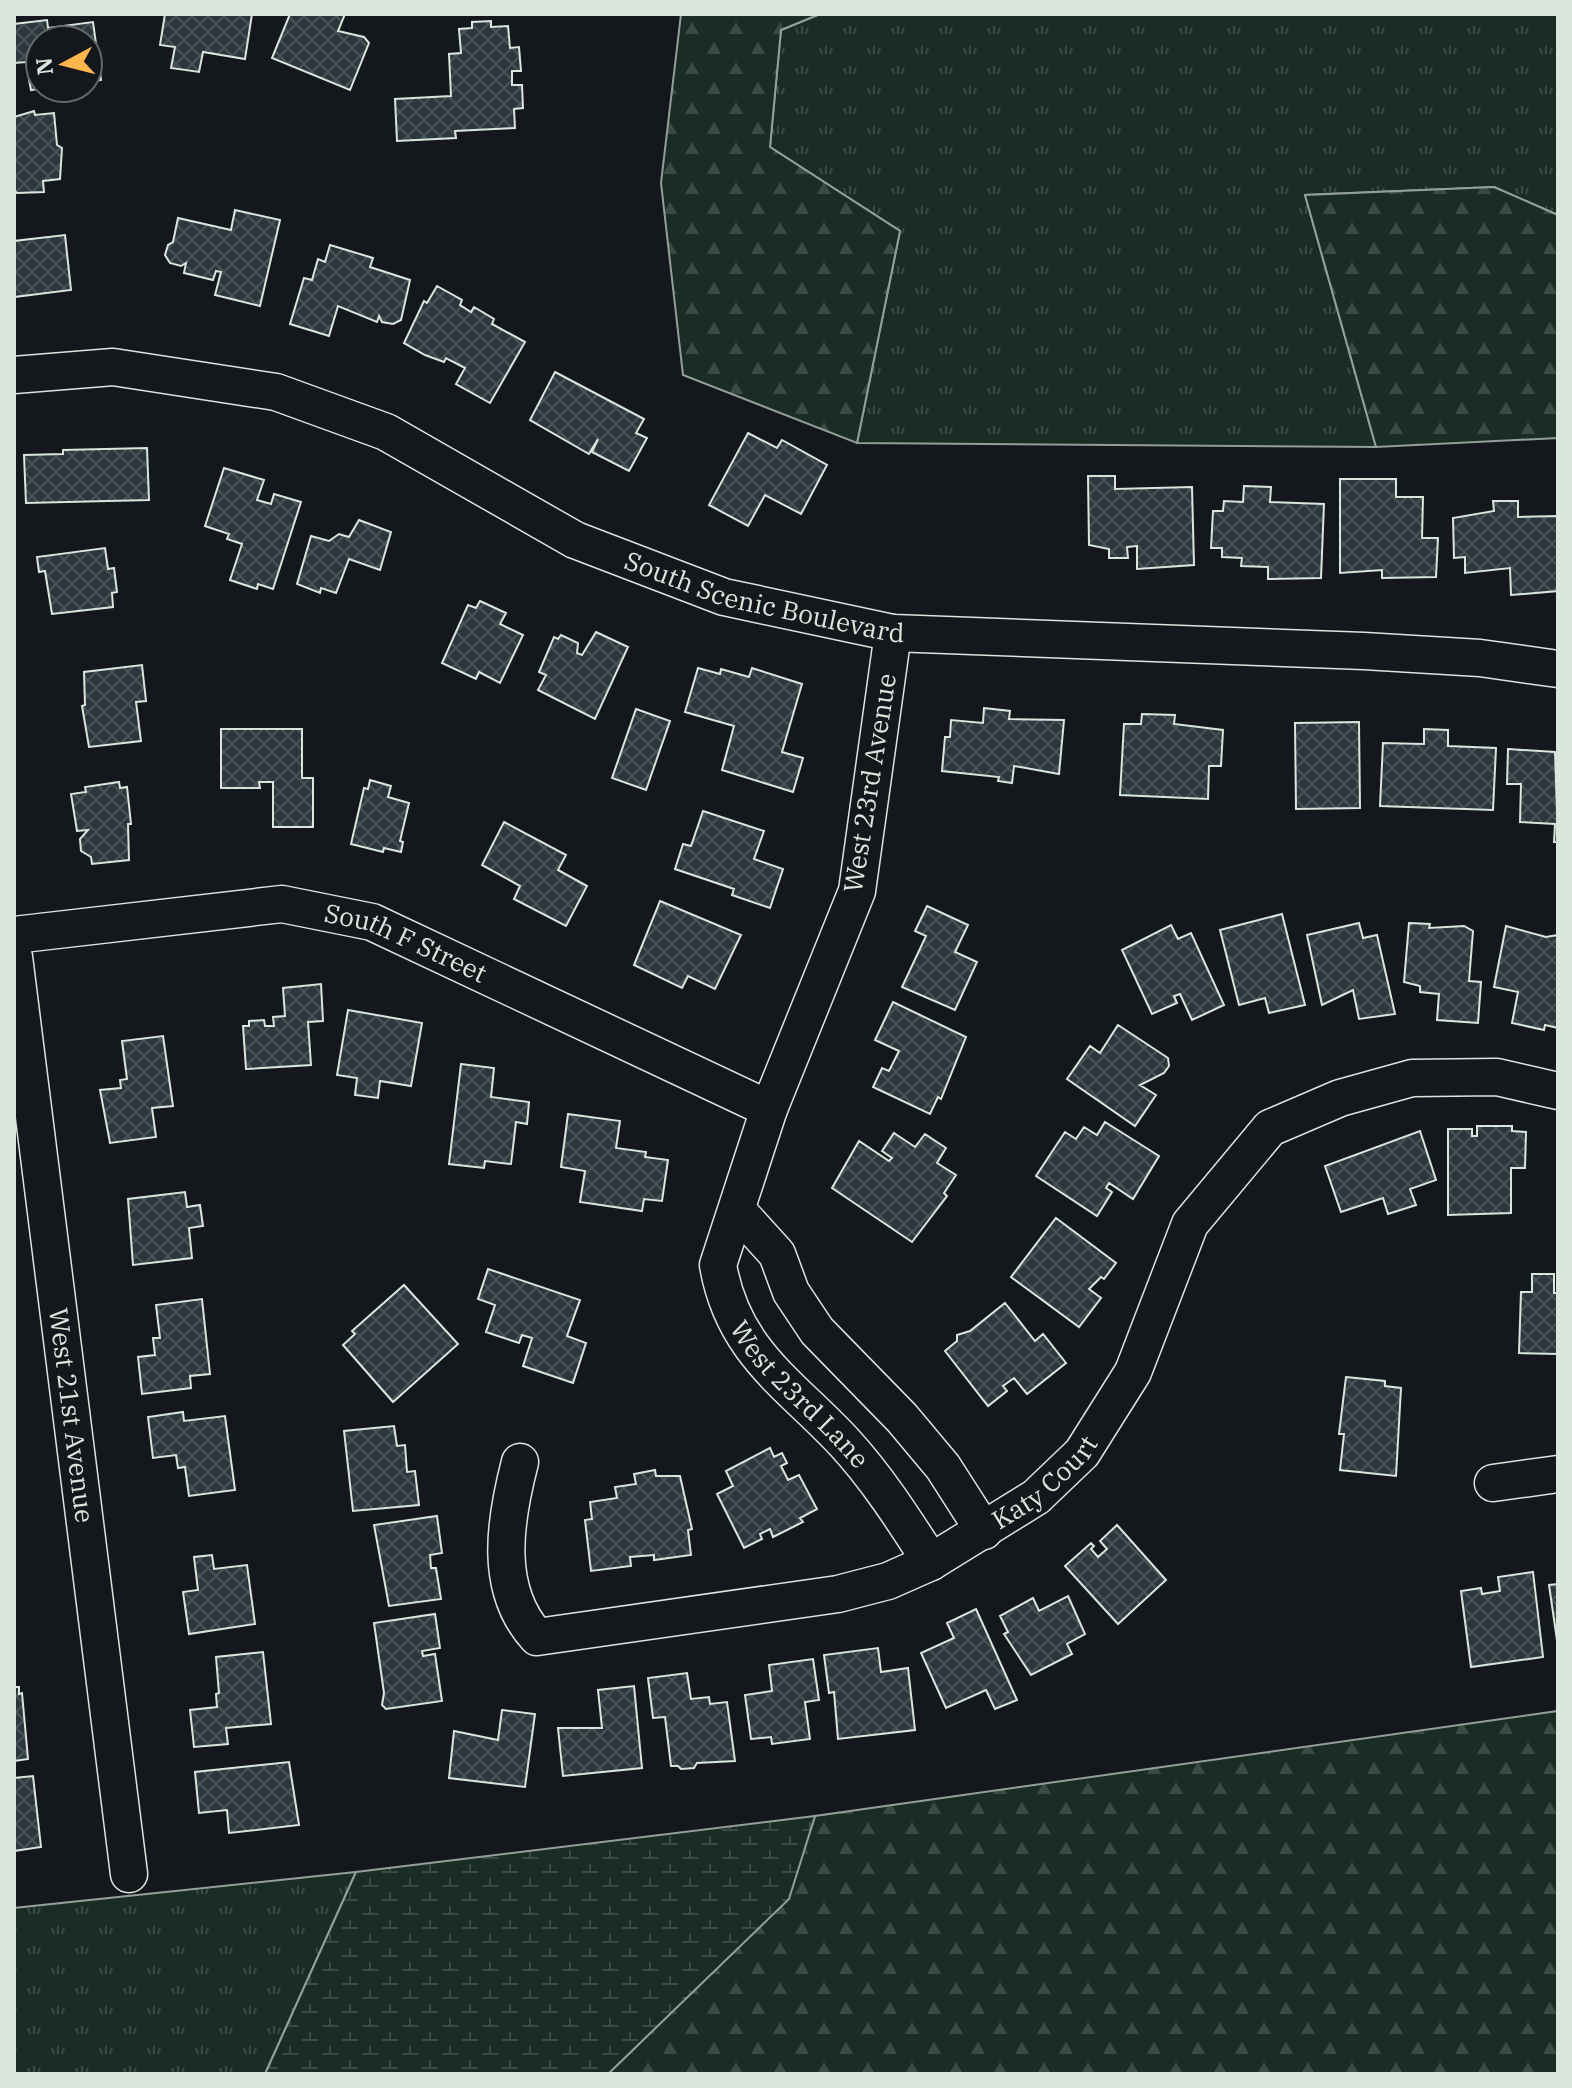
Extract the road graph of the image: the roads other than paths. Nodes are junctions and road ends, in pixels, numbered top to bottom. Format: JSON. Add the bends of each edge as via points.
{"nodes":[{"id":1,"x":14,"y":375,"type":"edge"},
{"id":2,"x":893,"y":633,"type":"junction"},
{"id":3,"x":1558,"y":669,"type":"edge"},
{"id":4,"x":14,"y":935,"type":"edge"},
{"id":5,"x":14,"y":957,"type":"edge"},
{"id":6,"x":1558,"y":1091,"type":"edge"},
{"id":7,"x":769,"y":1109,"type":"junction"},
{"id":8,"x":738,"y":1211,"type":"junction"},
{"id":9,"x":520,"y":1462,"type":"dead end"},
{"id":10,"x":1558,"y":1474,"type":"edge"},
{"id":11,"x":1493,"y":1483,"type":"dead end"},
{"id":12,"x":984,"y":1531,"type":"junction"},
{"id":13,"x":931,"y":1562,"type":"junction"},
{"id":14,"x":129,"y":1874,"type":"dead end"}],
"edges":[{"from":1,"to":2,"type":"street","name":"South Scenic Boulevard","via":[[113,367],[276,392],[386,432],[575,540],[724,597]]},
{"from":2,"to":3,"type":"street","name":"South Scenic Boulevard","via":[[1364,651]]},
{"from":2,"to":7,"type":"street","name":"West 23rd Avenue","via":[[857,891]]},
{"from":4,"to":7,"type":"street","name":"South F Street","via":[[282,904],[372,922]]},
{"from":5,"to":14,"type":"street","name":"West 21st Avenue"},
{"from":6,"to":12,"type":"street","name":"Katy Court","via":[[1497,1077],[1412,1078],[1340,1098],[1270,1128],[1190,1224],[1133,1372],[1082,1453],[1036,1497]]},
{"from":7,"to":8,"type":"street","name":"West 23rd Lane"},
{"from":8,"to":12,"type":"street","name":"West 23rd Lane","via":[[777,1254],[791,1292],[817,1331],[943,1467]]},
{"from":8,"to":13,"type":"street","name":"West 23rd Lane","via":[[718,1265],[736,1322],[782,1385],[884,1489]]},
{"from":9,"to":13,"type":"street","name":"Katy Court","via":[[508,1507],[506,1549],[511,1595],[521,1619],[537,1637],[838,1594]]},
{"from":10,"to":11,"type":"street"},
{"from":12,"to":13,"type":"street","name":"Katy Court"}]}
